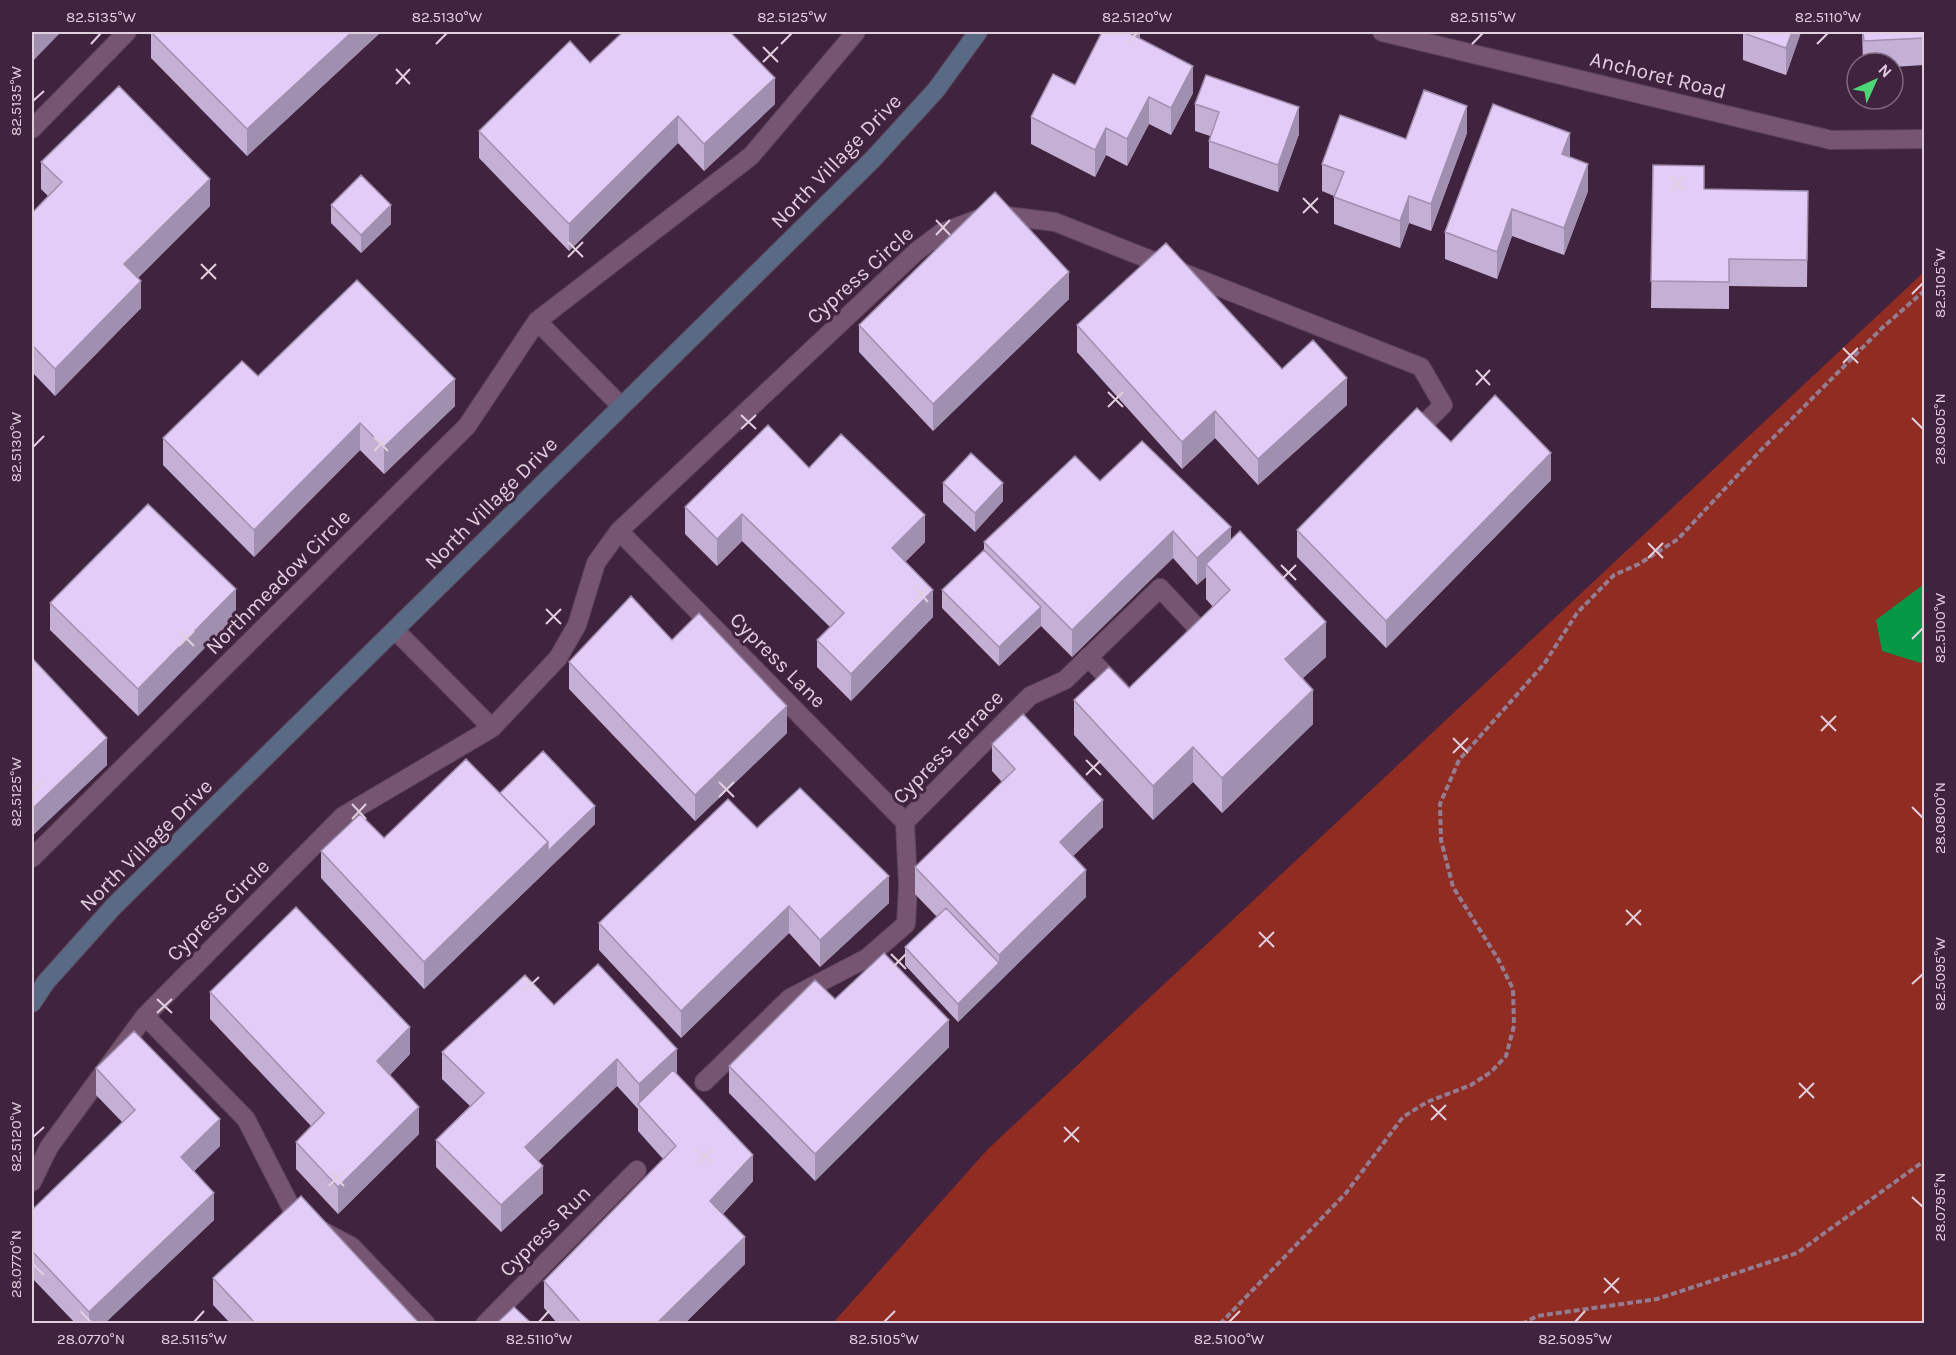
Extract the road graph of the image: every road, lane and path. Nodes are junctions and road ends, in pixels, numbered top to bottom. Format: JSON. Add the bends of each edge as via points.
{"nodes":[{"id":1,"x":127,"y":32,"type":"edge"},
{"id":2,"x":856,"y":32,"type":"edge"},
{"id":3,"x":978,"y":32,"type":"edge"},
{"id":4,"x":1382,"y":32,"type":"edge"},
{"id":5,"x":32,"y":129,"type":"edge"},
{"id":6,"x":1924,"y":139,"type":"edge"},
{"id":7,"x":1924,"y":291,"type":"edge"},
{"id":8,"x":537,"y":321,"type":"junction"},
{"id":9,"x":621,"y":406,"type":"junction"},
{"id":10,"x":1402,"y":446,"type":"edge"},
{"id":11,"x":619,"y":531,"type":"junction"},
{"id":12,"x":395,"y":630,"type":"junction"},
{"id":13,"x":1088,"y":657,"type":"junction"},
{"id":14,"x":1179,"y":657,"type":"edge"},
{"id":15,"x":1132,"y":702,"type":"edge"},
{"id":16,"x":492,"y":728,"type":"junction"},
{"id":17,"x":905,"y":822,"type":"junction"},
{"id":18,"x":32,"y":858,"type":"edge"},
{"id":19,"x":32,"y":1003,"type":"edge"},
{"id":20,"x":145,"y":1016,"type":"junction"},
{"id":21,"x":704,"y":1082,"type":"dead end"},
{"id":22,"x":1924,"y":1161,"type":"edge"},
{"id":23,"x":637,"y":1170,"type":"dead end"},
{"id":24,"x":32,"y":1182,"type":"edge"},
{"id":25,"x":426,"y":1323,"type":"edge"},
{"id":26,"x":485,"y":1323,"type":"edge"},
{"id":27,"x":1220,"y":1323,"type":"edge"},
{"id":28,"x":1522,"y":1323,"type":"edge"}],
"edges":[{"from":1,"to":5,"type":"street"},
{"from":2,"to":8,"type":"street","name":"Northmeadow Circle","via":[[751,156]]},
{"from":3,"to":9,"type":"street","name":"North Village Drive","via":[[936,90],[873,159]]},
{"from":4,"to":6,"type":"street","name":"Anchoret Road","via":[[1831,140]]},
{"from":7,"to":27,"type":"path","via":[[1882,328],[1678,539],[1614,575],[1577,613],[1545,664],[1459,760],[1440,804],[1441,840],[1453,887],[1513,989],[1514,1026],[1506,1056],[1471,1085],[1427,1102],[1403,1117],[1346,1193]]},
{"from":8,"to":9,"type":"street"},
{"from":8,"to":18,"type":"street","name":"Northmeadow Circle","via":[[466,426]]},
{"from":9,"to":12,"type":"street","name":"North Village Drive"},
{"from":10,"to":11,"type":"street","name":"Cypress Circle","via":[[1443,405],[1421,367],[1054,222],[991,214],[941,233],[917,251]]},
{"from":11,"to":16,"type":"street","name":"Cypress Circle","via":[[596,563],[577,626],[558,658]]},
{"from":11,"to":17,"type":"street","name":"Cypress Lane"},
{"from":12,"to":16,"type":"street"},
{"from":12,"to":19,"type":"street","name":"North Village Drive","via":[[114,906]]},
{"from":13,"to":14,"type":"street","name":"Cypress Terrace","via":[[1160,588],[1203,634]]},
{"from":13,"to":15,"type":"street"},
{"from":13,"to":17,"type":"street","name":"Cypress Terrace","via":[[1065,680],[1030,696]]},
{"from":16,"to":20,"type":"street","name":"Cypress Circle","via":[[343,816]]},
{"from":17,"to":21,"type":"street","name":"Cypress Terrace","via":[[906,924],[867,958],[789,998]]},
{"from":20,"to":24,"type":"street","name":"Cypress Circle","via":[[49,1147]]},
{"from":20,"to":25,"type":"street","via":[[246,1119],[296,1217],[351,1246]]},
{"from":22,"to":28,"type":"path","via":[[1797,1253],[1657,1299],[1537,1316]]},
{"from":23,"to":26,"type":"street","name":"Cypress Run"}]}
